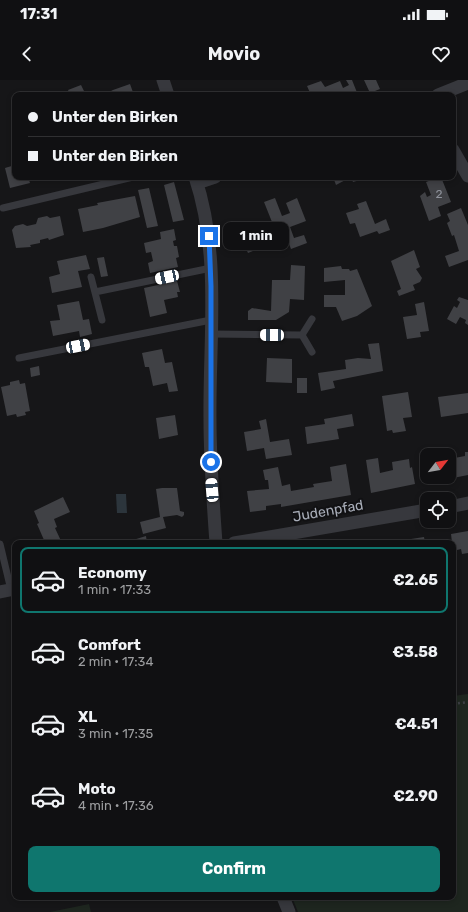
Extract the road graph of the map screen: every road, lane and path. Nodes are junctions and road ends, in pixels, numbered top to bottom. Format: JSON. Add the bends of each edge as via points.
{"nodes":[{"id":1,"x":163,"y":80,"type":"edge"},
{"id":2,"x":468,"y":84,"type":"edge"},
{"id":3,"x":167,"y":92,"type":"edge"},
{"id":4,"x":446,"y":92,"type":"edge"},
{"id":5,"x":456,"y":155,"type":"edge"},
{"id":6,"x":468,"y":176,"type":"edge"},
{"id":7,"x":120,"y":180,"type":"edge"},
{"id":8,"x":196,"y":180,"type":"edge"},
{"id":9,"x":3,"y":208,"type":"dead end"},
{"id":10,"x":211,"y":268,"type":"junction"},
{"id":11,"x":91,"y":277,"type":"dead end"},
{"id":12,"x":95,"y":292,"type":"junction"},
{"id":13,"x":312,"y":319,"type":"dead end"},
{"id":14,"x":102,"y":320,"type":"dead end"},
{"id":15,"x":211,"y":320,"type":"junction"},
{"id":16,"x":211,"y":334,"type":"junction"},
{"id":17,"x":302,"y":335,"type":"junction"},
{"id":18,"x":312,"y":352,"type":"dead end"},
{"id":19,"x":19,"y":358,"type":"dead end"},
{"id":20,"x":468,"y":503,"type":"edge"},
{"id":21,"x":456,"y":506,"type":"edge"},
{"id":22,"x":420,"y":511,"type":"edge"},
{"id":23,"x":216,"y":540,"type":"edge"},
{"id":24,"x":252,"y":540,"type":"edge"},
{"id":25,"x":0,"y":544,"type":"edge"},
{"id":26,"x":9,"y":590,"type":"edge"},
{"id":27,"x":468,"y":702,"type":"edge"},
{"id":28,"x":456,"y":704,"type":"edge"},
{"id":29,"x":284,"y":900,"type":"edge"},
{"id":30,"x":289,"y":912,"type":"edge"}],
"edges":[{"from":1,"to":3,"type":"street"},
{"from":2,"to":4,"type":"street"},
{"from":5,"to":6,"type":"street"},
{"from":7,"to":9,"type":"lane"},
{"from":8,"to":10,"type":"street","via":[[209,236]]},
{"from":10,"to":12,"type":"lane"},
{"from":10,"to":15,"type":"street"},
{"from":11,"to":12,"type":"lane"},
{"from":12,"to":14,"type":"lane"},
{"from":13,"to":17,"type":"lane"},
{"from":15,"to":16,"type":"street"},
{"from":15,"to":19,"type":"lane"},
{"from":16,"to":17,"type":"lane"},
{"from":16,"to":23,"type":"street","via":[[211,469]]},
{"from":17,"to":18,"type":"lane"},
{"from":20,"to":21,"type":"street"},
{"from":22,"to":24,"type":"street","name":"Judenpfad"},
{"from":25,"to":26,"type":"lane"},
{"from":27,"to":28,"type":"path"},
{"from":29,"to":30,"type":"street"}]}
